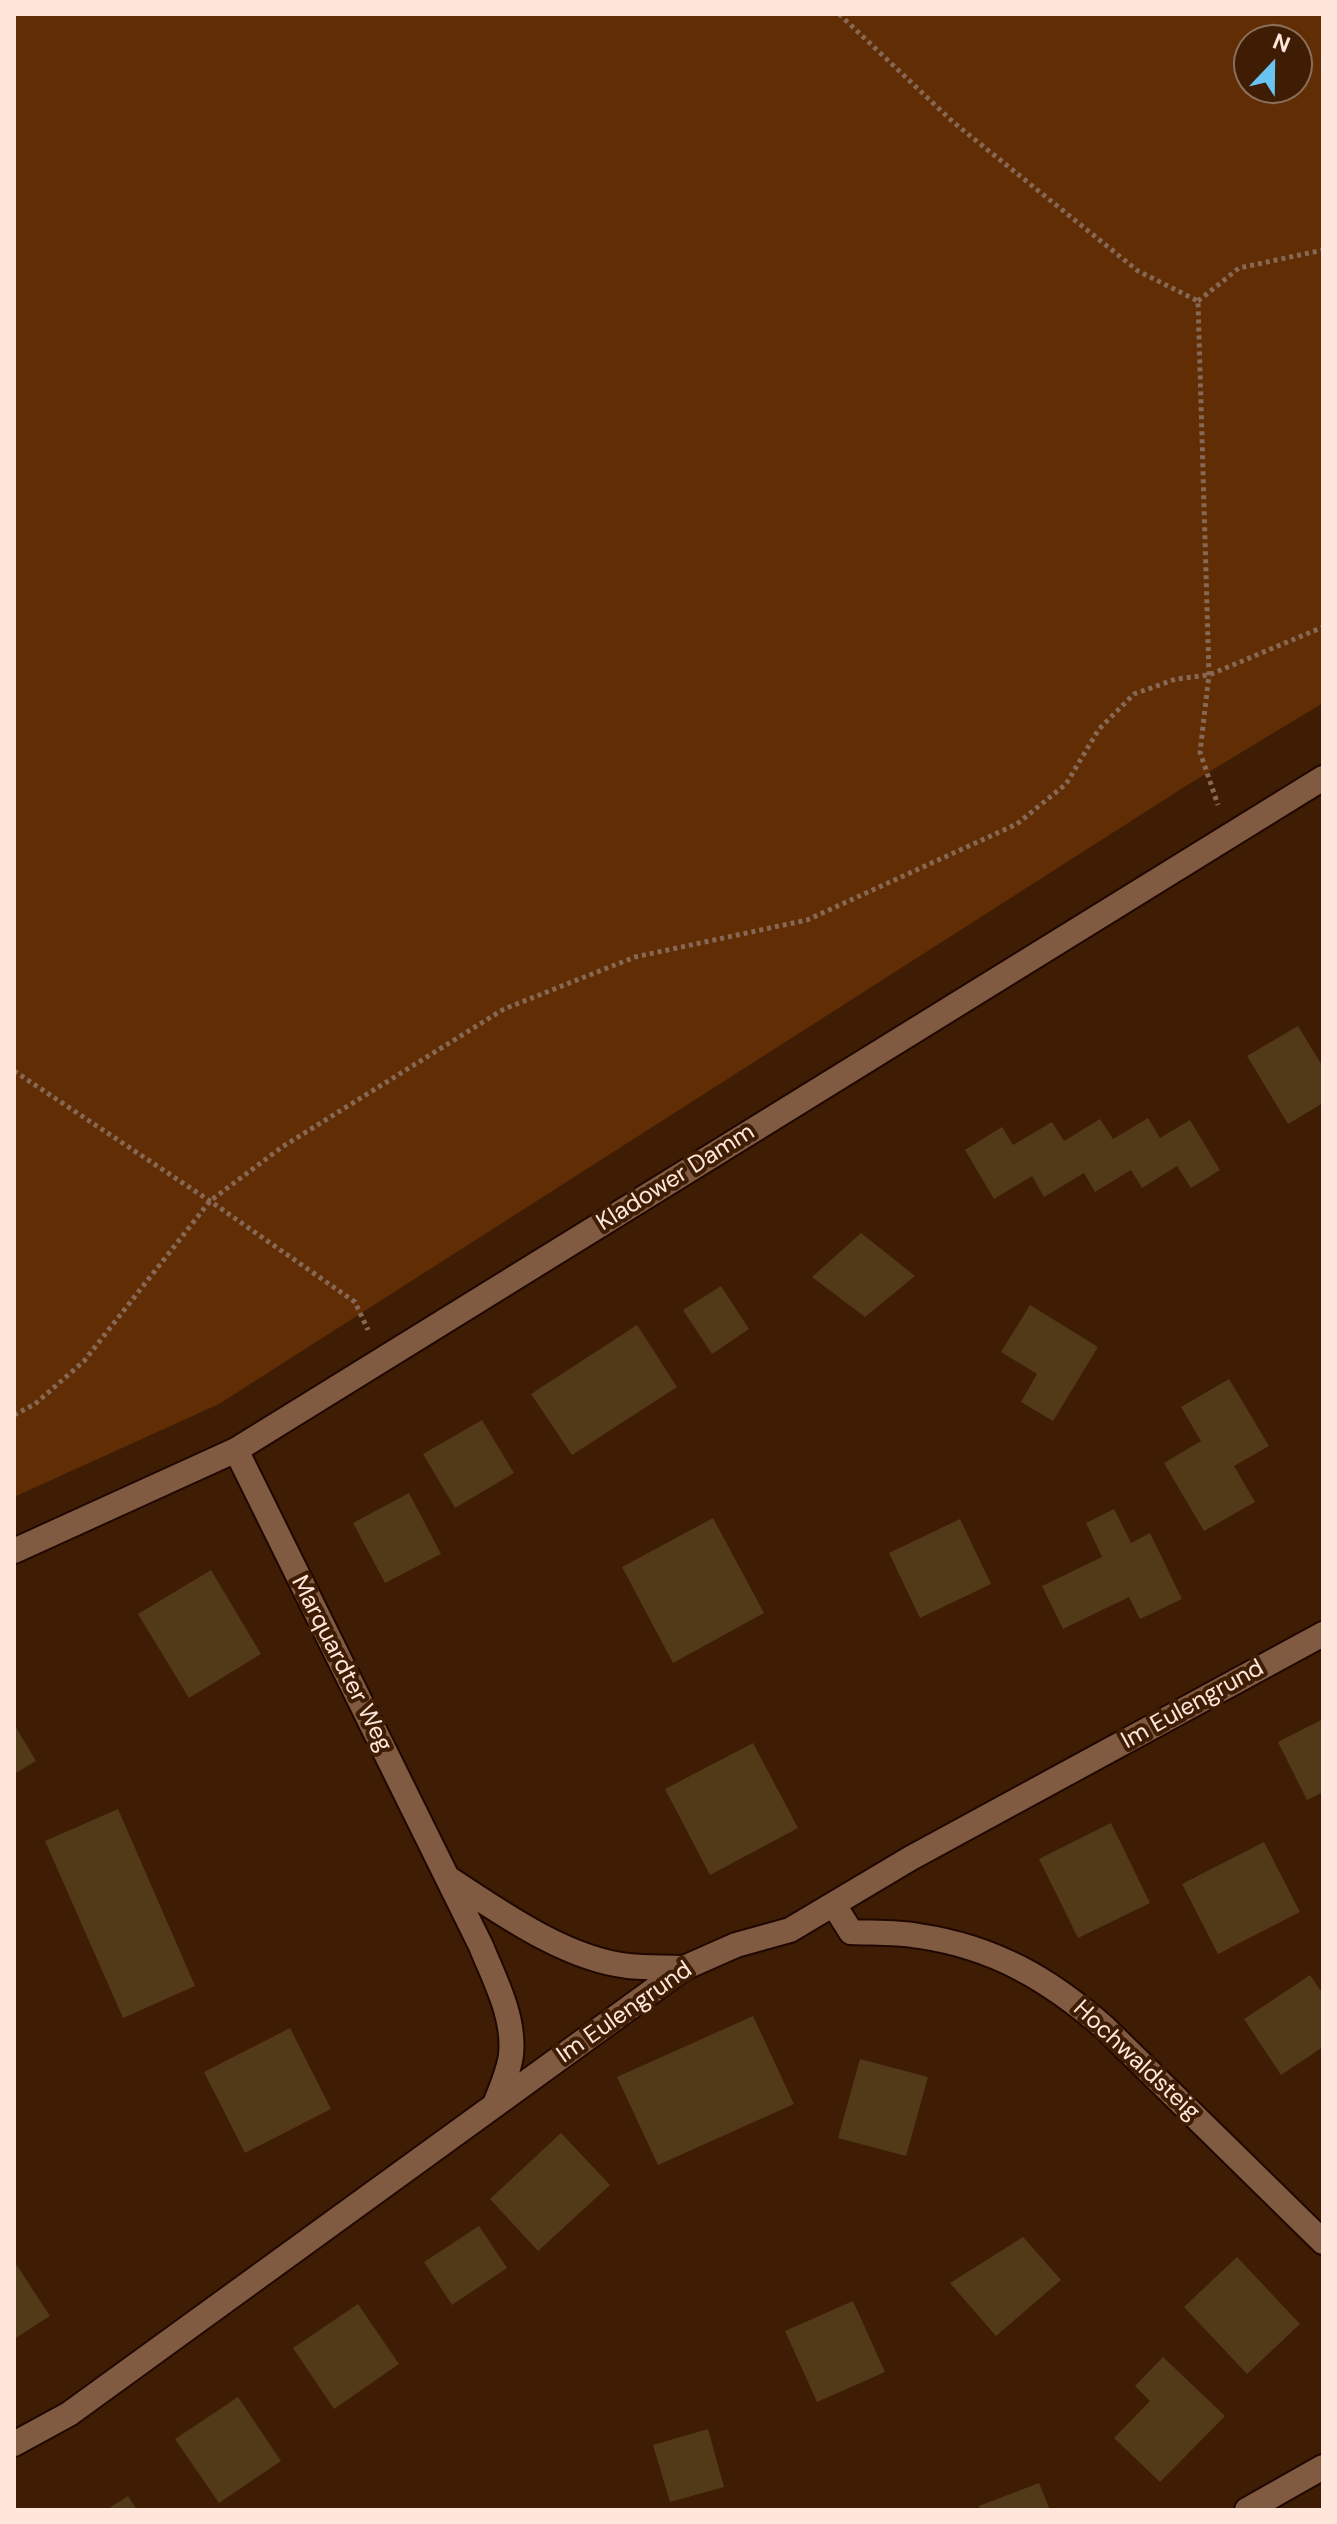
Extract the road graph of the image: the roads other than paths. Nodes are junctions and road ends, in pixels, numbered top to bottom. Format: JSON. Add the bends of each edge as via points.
{"nodes":[{"id":1,"x":1323,"y":778,"type":"edge"},
{"id":2,"x":236,"y":1450,"type":"junction"},
{"id":3,"x":14,"y":1551,"type":"edge"},
{"id":4,"x":1323,"y":1634,"type":"edge"},
{"id":5,"x":447,"y":1878,"type":"junction"},
{"id":6,"x":834,"y":1905,"type":"junction"},
{"id":7,"x":684,"y":1968,"type":"junction"},
{"id":8,"x":495,"y":2104,"type":"junction"},
{"id":9,"x":1323,"y":2242,"type":"edge"},
{"id":10,"x":14,"y":2444,"type":"edge"},
{"id":11,"x":1323,"y":2467,"type":"edge"},
{"id":12,"x":1247,"y":2510,"type":"edge"}],
"edges":[{"from":1,"to":2,"type":"street","name":"Kladower Damm"},
{"from":2,"to":3,"type":"street","name":"Kladower Damm"},
{"from":2,"to":5,"type":"street","name":"Marquardter Weg"},
{"from":4,"to":6,"type":"street","name":"Im Eulengrund"},
{"from":5,"to":7,"type":"street","via":[[524,1928],[573,1950],[625,1965]]},
{"from":5,"to":8,"type":"street","name":"Marquardter Weg","via":[[481,1946],[511,2027],[511,2058]]},
{"from":6,"to":7,"type":"street","name":"Im Eulengrund","via":[[790,1930],[736,1945]]},
{"from":6,"to":9,"type":"street","name":"Hochwaldsteig","via":[[851,1932],[918,1935],[977,1949],[1026,1970],[1070,1998]]},
{"from":7,"to":8,"type":"street","name":"Im Eulengrund"},
{"from":8,"to":10,"type":"street","name":"Im Eulengrund","via":[[69,2414]]},
{"from":11,"to":12,"type":"street"}]}
